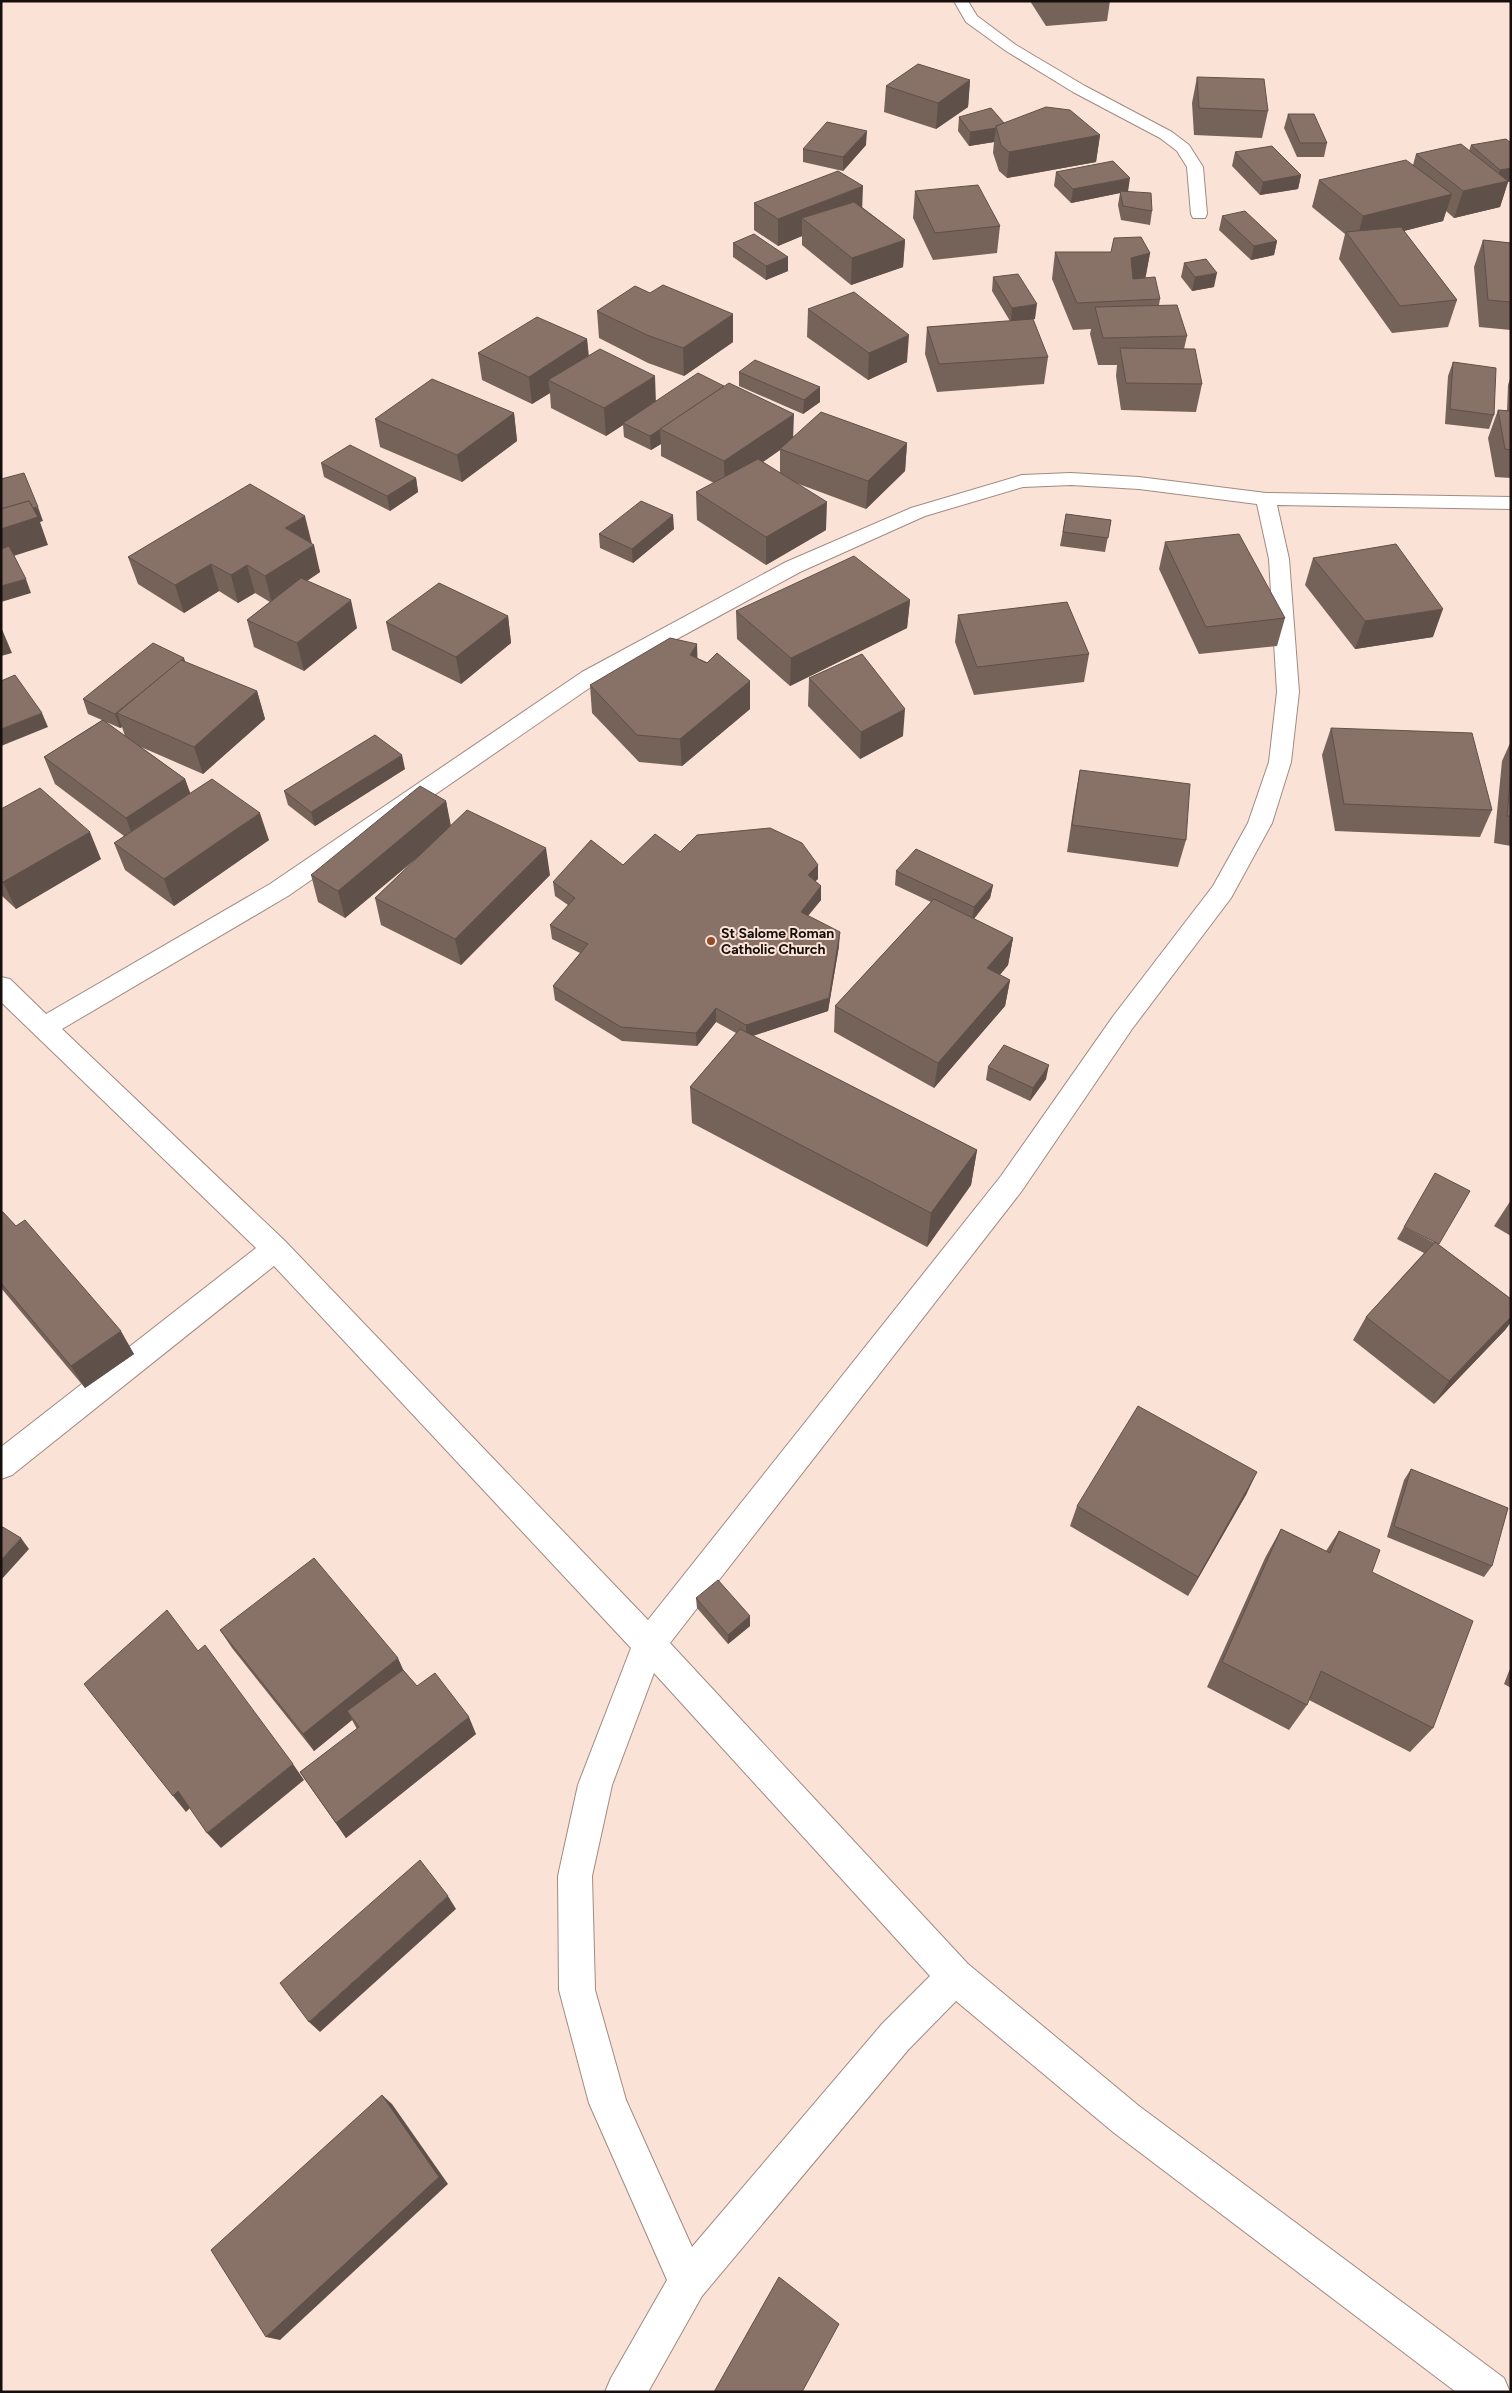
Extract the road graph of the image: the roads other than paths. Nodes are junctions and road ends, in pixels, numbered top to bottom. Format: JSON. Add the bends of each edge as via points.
{"nodes":[{"id":1,"x":961,"y":1,"type":"edge"},
{"id":2,"x":1199,"y":214,"type":"dead end"},
{"id":3,"x":1266,"y":499,"type":"junction"},
{"id":4,"x":1511,"y":503,"type":"edge"},
{"id":5,"x":1,"y":986,"type":"edge"},
{"id":6,"x":43,"y":1028,"type":"junction"},
{"id":7,"x":275,"y":1249,"type":"junction"},
{"id":8,"x":1,"y":1465,"type":"edge"},
{"id":9,"x":649,"y":1644,"type":"junction"},
{"id":10,"x":955,"y":1977,"type":"junction"},
{"id":11,"x":688,"y":2282,"type":"junction"},
{"id":12,"x":625,"y":2392,"type":"edge"},
{"id":13,"x":1490,"y":2392,"type":"edge"}],
"edges":[{"from":1,"to":2,"type":"street","via":[[971,19],[1011,48],[1078,89],[1166,135],[1183,148],[1195,167]]},
{"from":3,"to":4,"type":"street"},
{"from":3,"to":6,"type":"street","via":[[1139,483],[1071,479],[1022,481],[918,512],[793,567],[590,677],[279,890]]},
{"from":3,"to":9,"type":"street","via":[[1279,559],[1288,692],[1280,762],[1260,823],[1222,892],[1129,1015],[1011,1184]]},
{"from":5,"to":6,"type":"street"},
{"from":6,"to":7,"type":"street"},
{"from":7,"to":8,"type":"street"},
{"from":7,"to":9,"type":"street"},
{"from":9,"to":10,"type":"street"},
{"from":9,"to":11,"type":"street","via":[[595,1785],[575,1876],[577,1990],[608,2103]]},
{"from":10,"to":11,"type":"street","via":[[895,2037]]},
{"from":10,"to":13,"type":"street","via":[[1126,2119]]},
{"from":11,"to":12,"type":"street"}]}
